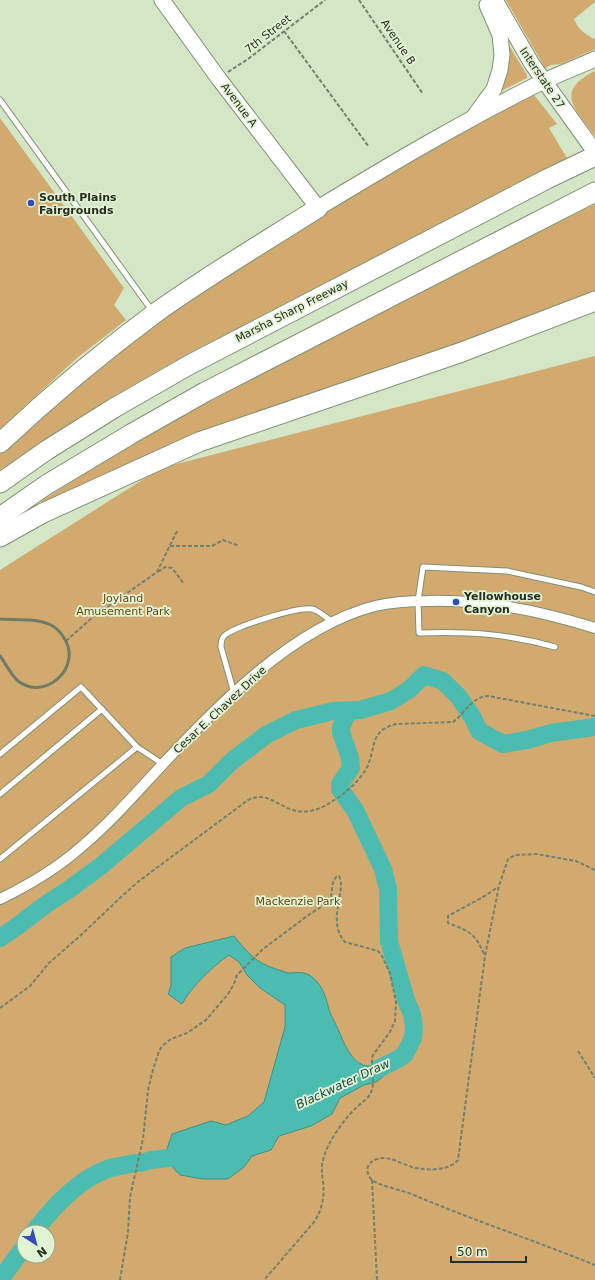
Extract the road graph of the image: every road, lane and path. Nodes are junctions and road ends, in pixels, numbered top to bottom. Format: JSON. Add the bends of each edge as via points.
{"nodes":[{"id":1,"x":162,"y":0,"type":"edge"},
{"id":2,"x":325,"y":0,"type":"edge"},
{"id":3,"x":359,"y":0,"type":"edge"},
{"id":4,"x":486,"y":0,"type":"edge"},
{"id":5,"x":495,"y":0,"type":"edge"},
{"id":6,"x":284,"y":31,"type":"junction"},
{"id":7,"x":595,"y":59,"type":"edge"},
{"id":8,"x":219,"y":79,"type":"junction"},
{"id":9,"x":544,"y":82,"type":"junction"},
{"id":10,"x":423,"y":94,"type":"dead end"},
{"id":11,"x":0,"y":100,"type":"edge"},
{"id":12,"x":474,"y":118,"type":"junction"},
{"id":13,"x":369,"y":147,"type":"dead end"},
{"id":14,"x":595,"y":152,"type":"edge"},
{"id":15,"x":595,"y":156,"type":"edge"},
{"id":16,"x":595,"y":192,"type":"edge"},
{"id":17,"x":318,"y":208,"type":"junction"},
{"id":18,"x":595,"y":301,"type":"edge"},
{"id":19,"x":155,"y":314,"type":"junction"},
{"id":20,"x":0,"y":443,"type":"edge"},
{"id":21,"x":0,"y":483,"type":"edge"},
{"id":22,"x":0,"y":517,"type":"edge"},
{"id":23,"x":177,"y":532,"type":"dead end"},
{"id":24,"x":0,"y":537,"type":"edge"},
{"id":25,"x":170,"y":546,"type":"junction"},
{"id":26,"x":239,"y":546,"type":"dead end"},
{"id":27,"x":157,"y":572,"type":"junction"},
{"id":28,"x":184,"y":584,"type":"dead end"},
{"id":29,"x":595,"y":592,"type":"edge"},
{"id":30,"x":418,"y":601,"type":"junction"},
{"id":31,"x":333,"y":622,"type":"junction"},
{"id":32,"x":595,"y":628,"type":"edge"},
{"id":33,"x":66,"y":641,"type":"dead end"},
{"id":34,"x":554,"y":647,"type":"dead end"},
{"id":35,"x":234,"y":694,"type":"junction"},
{"id":36,"x":102,"y":709,"type":"junction"},
{"id":37,"x":595,"y":716,"type":"edge"},
{"id":38,"x":137,"y":747,"type":"junction"},
{"id":39,"x":0,"y":754,"type":"edge"},
{"id":40,"x":163,"y":764,"type":"junction"},
{"id":41,"x":0,"y":794,"type":"edge"},
{"id":42,"x":0,"y":859,"type":"edge"},
{"id":43,"x":595,"y":870,"type":"edge"},
{"id":44,"x":499,"y":886,"type":"junction"},
{"id":45,"x":0,"y":899,"type":"edge"},
{"id":46,"x":485,"y":956,"type":"junction"},
{"id":47,"x":0,"y":1008,"type":"edge"},
{"id":48,"x":578,"y":1051,"type":"dead end"},
{"id":49,"x":595,"y":1078,"type":"edge"},
{"id":50,"x":372,"y":1180,"type":"junction"},
{"id":51,"x":595,"y":1266,"type":"edge"},
{"id":52,"x":120,"y":1280,"type":"edge"},
{"id":53,"x":264,"y":1280,"type":"edge"},
{"id":54,"x":377,"y":1280,"type":"edge"}],
"edges":[{"from":1,"to":8,"type":"main road","name":"Avenue A"},
{"from":2,"to":6,"type":"path","name":"7th Street"},
{"from":3,"to":10,"type":"path","name":"Avenue B"},
{"from":4,"to":12,"type":"main road","via":[[500,36],[502,55],[494,89]]},
{"from":5,"to":9,"type":"main road","name":"Interstate 27"},
{"from":6,"to":8,"type":"path","name":"7th Street"},
{"from":6,"to":13,"type":"path"},
{"from":7,"to":9,"type":"main road"},
{"from":8,"to":17,"type":"main road","name":"Avenue A"},
{"from":9,"to":12,"type":"main road"},
{"from":9,"to":14,"type":"main road","name":"Interstate 27"},
{"from":11,"to":19,"type":"lane"},
{"from":12,"to":17,"type":"main road"},
{"from":15,"to":21,"type":"highway","name":"Marsha Sharp Freeway","via":[[189,365],[114,408]]},
{"from":16,"to":22,"type":"highway","via":[[205,392],[111,445]]},
{"from":17,"to":19,"type":"highway"},
{"from":18,"to":24,"type":"highway","via":[[462,352],[199,442],[43,513]]},
{"from":19,"to":20,"type":"highway","via":[[82,370]]},
{"from":23,"to":25,"type":"path"},
{"from":25,"to":26,"type":"path","via":[[212,546],[223,540]]},
{"from":25,"to":27,"type":"path"},
{"from":27,"to":28,"type":"path","via":[[165,567],[172,568]]},
{"from":27,"to":33,"type":"path","via":[[93,617]]},
{"from":29,"to":30,"type":"lane","via":[[507,571],[423,567]]},
{"from":30,"to":31,"type":"street","name":"Cesar E. Chavez Drive","via":[[376,606]]},
{"from":30,"to":32,"type":"street","name":"Cesar E. Chavez Drive","via":[[449,600],[498,604],[565,618]]},
{"from":30,"to":34,"type":"lane","via":[[419,633],[480,633]]},
{"from":31,"to":35,"type":"street","name":"Cesar E. Chavez Drive","via":[[288,649]]},
{"from":31,"to":35,"type":"lane","via":[[313,609],[292,610],[224,636],[221,647]]},
{"from":35,"to":40,"type":"street","name":"Cesar E. Chavez Drive"},
{"from":36,"to":38,"type":"lane"},
{"from":36,"to":39,"type":"lane","via":[[81,687]]},
{"from":36,"to":41,"type":"lane"},
{"from":37,"to":47,"type":"path","via":[[488,696],[479,698],[453,722],[396,724],[384,728],[376,736],[365,770],[336,800],[322,808],[298,812],[260,797],[248,800],[126,893],[49,963],[30,986]]},
{"from":38,"to":40,"type":"lane"},
{"from":38,"to":42,"type":"lane"},
{"from":40,"to":45,"type":"street","name":"Cesar E. Chavez Drive","via":[[80,848],[44,875]]},
{"from":43,"to":44,"type":"path","via":[[562,858],[536,854],[515,855],[508,859]]},
{"from":44,"to":46,"type":"path"},
{"from":44,"to":46,"type":"path","via":[[448,916],[448,923],[470,932],[478,940]]},
{"from":46,"to":50,"type":"path","via":[[458,1160],[449,1166],[424,1169],[388,1158],[378,1158],[368,1167]]},
{"from":48,"to":49,"type":"path"},
{"from":50,"to":51,"type":"path","via":[[549,1246]]},
{"from":50,"to":54,"type":"path"},
{"from":52,"to":53,"type":"path","via":[[128,1232],[130,1197],[143,1139],[148,1090],[162,1046],[210,1017],[228,994],[237,975],[263,949],[328,901],[332,882],[339,876],[339,933],[345,942],[375,949],[382,956],[390,973],[396,1002],[395,1021],[386,1039],[372,1055],[372,1090],[350,1114],[326,1151],[321,1168],[324,1197],[317,1217]]}]}
